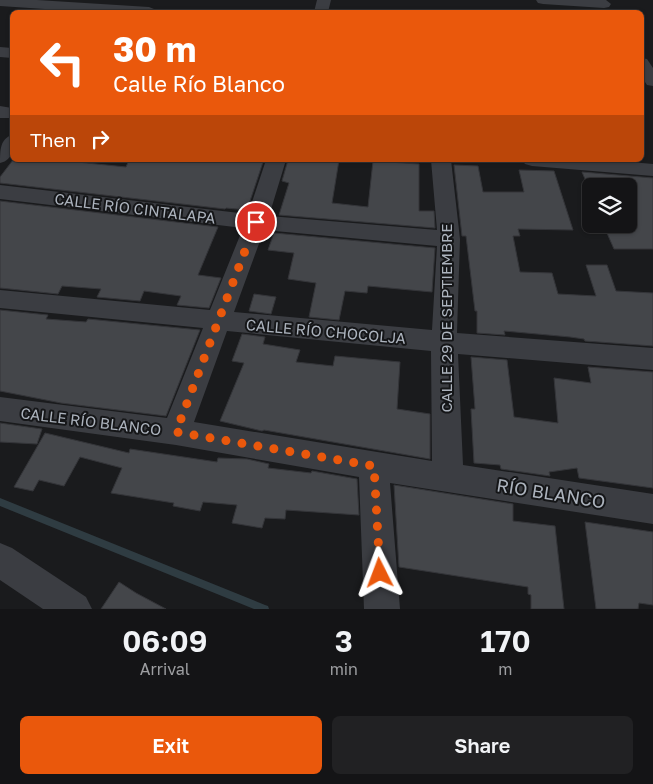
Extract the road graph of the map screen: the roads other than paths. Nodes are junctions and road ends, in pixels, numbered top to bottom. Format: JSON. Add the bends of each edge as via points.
{"nodes":[{"id":1,"x":543,"y":0,"type":"edge"},
{"id":2,"x":0,"y":2,"type":"edge"},
{"id":3,"x":604,"y":4,"type":"dead end"},
{"id":4,"x":105,"y":10,"type":"edge"},
{"id":5,"x":644,"y":68,"type":"edge"},
{"id":6,"x":653,"y":81,"type":"edge"},
{"id":7,"x":10,"y":144,"type":"edge"},
{"id":8,"x":0,"y":157,"type":"edge"},
{"id":9,"x":275,"y":162,"type":"edge"},
{"id":10,"x":441,"y":162,"type":"edge"},
{"id":11,"x":556,"y":162,"type":"edge"},
{"id":12,"x":653,"y":170,"type":"edge"},
{"id":13,"x":0,"y":192,"type":"edge"},
{"id":14,"x":256,"y":222,"type":"junction"},
{"id":15,"x":449,"y":239,"type":"junction"},
{"id":16,"x":0,"y":299,"type":"edge"},
{"id":17,"x":217,"y":320,"type":"junction"},
{"id":18,"x":444,"y":342,"type":"junction"},
{"id":19,"x":653,"y":360,"type":"edge"},
{"id":20,"x":0,"y":409,"type":"edge"},
{"id":21,"x":176,"y":432,"type":"junction"},
{"id":22,"x":374,"y":466,"type":"junction"},
{"id":23,"x":448,"y":476,"type":"junction"},
{"id":24,"x":653,"y":509,"type":"edge"},
{"id":25,"x":0,"y":560,"type":"edge"},
{"id":26,"x":74,"y":609,"type":"edge"},
{"id":27,"x":382,"y":609,"type":"edge"}],
"edges":[{"from":1,"to":3,"type":"street"},
{"from":2,"to":4,"type":"street"},
{"from":5,"to":6,"type":"street"},
{"from":7,"to":8,"type":"street"},
{"from":9,"to":14,"type":"street"},
{"from":10,"to":15,"type":"street","name":"CALLE 29 DE SEPTIEMBRE"},
{"from":11,"to":12,"type":"street"},
{"from":13,"to":14,"type":"street","name":"CALLE RÍO CINTALAPA"},
{"from":14,"to":15,"type":"street","name":"CALLE RÍO CINTALAPA"},
{"from":14,"to":17,"type":"street"},
{"from":15,"to":18,"type":"street","name":"CALLE 29 DE SEPTIEMBRE"},
{"from":16,"to":17,"type":"street","name":"CALLE RÍO CHOCOLJA"},
{"from":17,"to":18,"type":"street","name":"CALLE RÍO CHOCOLJA"},
{"from":17,"to":21,"type":"street"},
{"from":18,"to":19,"type":"street","name":"CALLE RÍO CHOCOLJA"},
{"from":18,"to":23,"type":"street","name":"CALLE 29 DE SEPTIEMBRE"},
{"from":20,"to":21,"type":"street","name":"CALLE RÍO BLANCO"},
{"from":21,"to":22,"type":"street","name":"CALLE RÍO BLANCO"},
{"from":22,"to":23,"type":"street","name":"CALLE RÍO BLANCO"},
{"from":22,"to":27,"type":"street"},
{"from":23,"to":24,"type":"street","name":"RÍO BLANCO"},
{"from":25,"to":26,"type":"street"}]}
